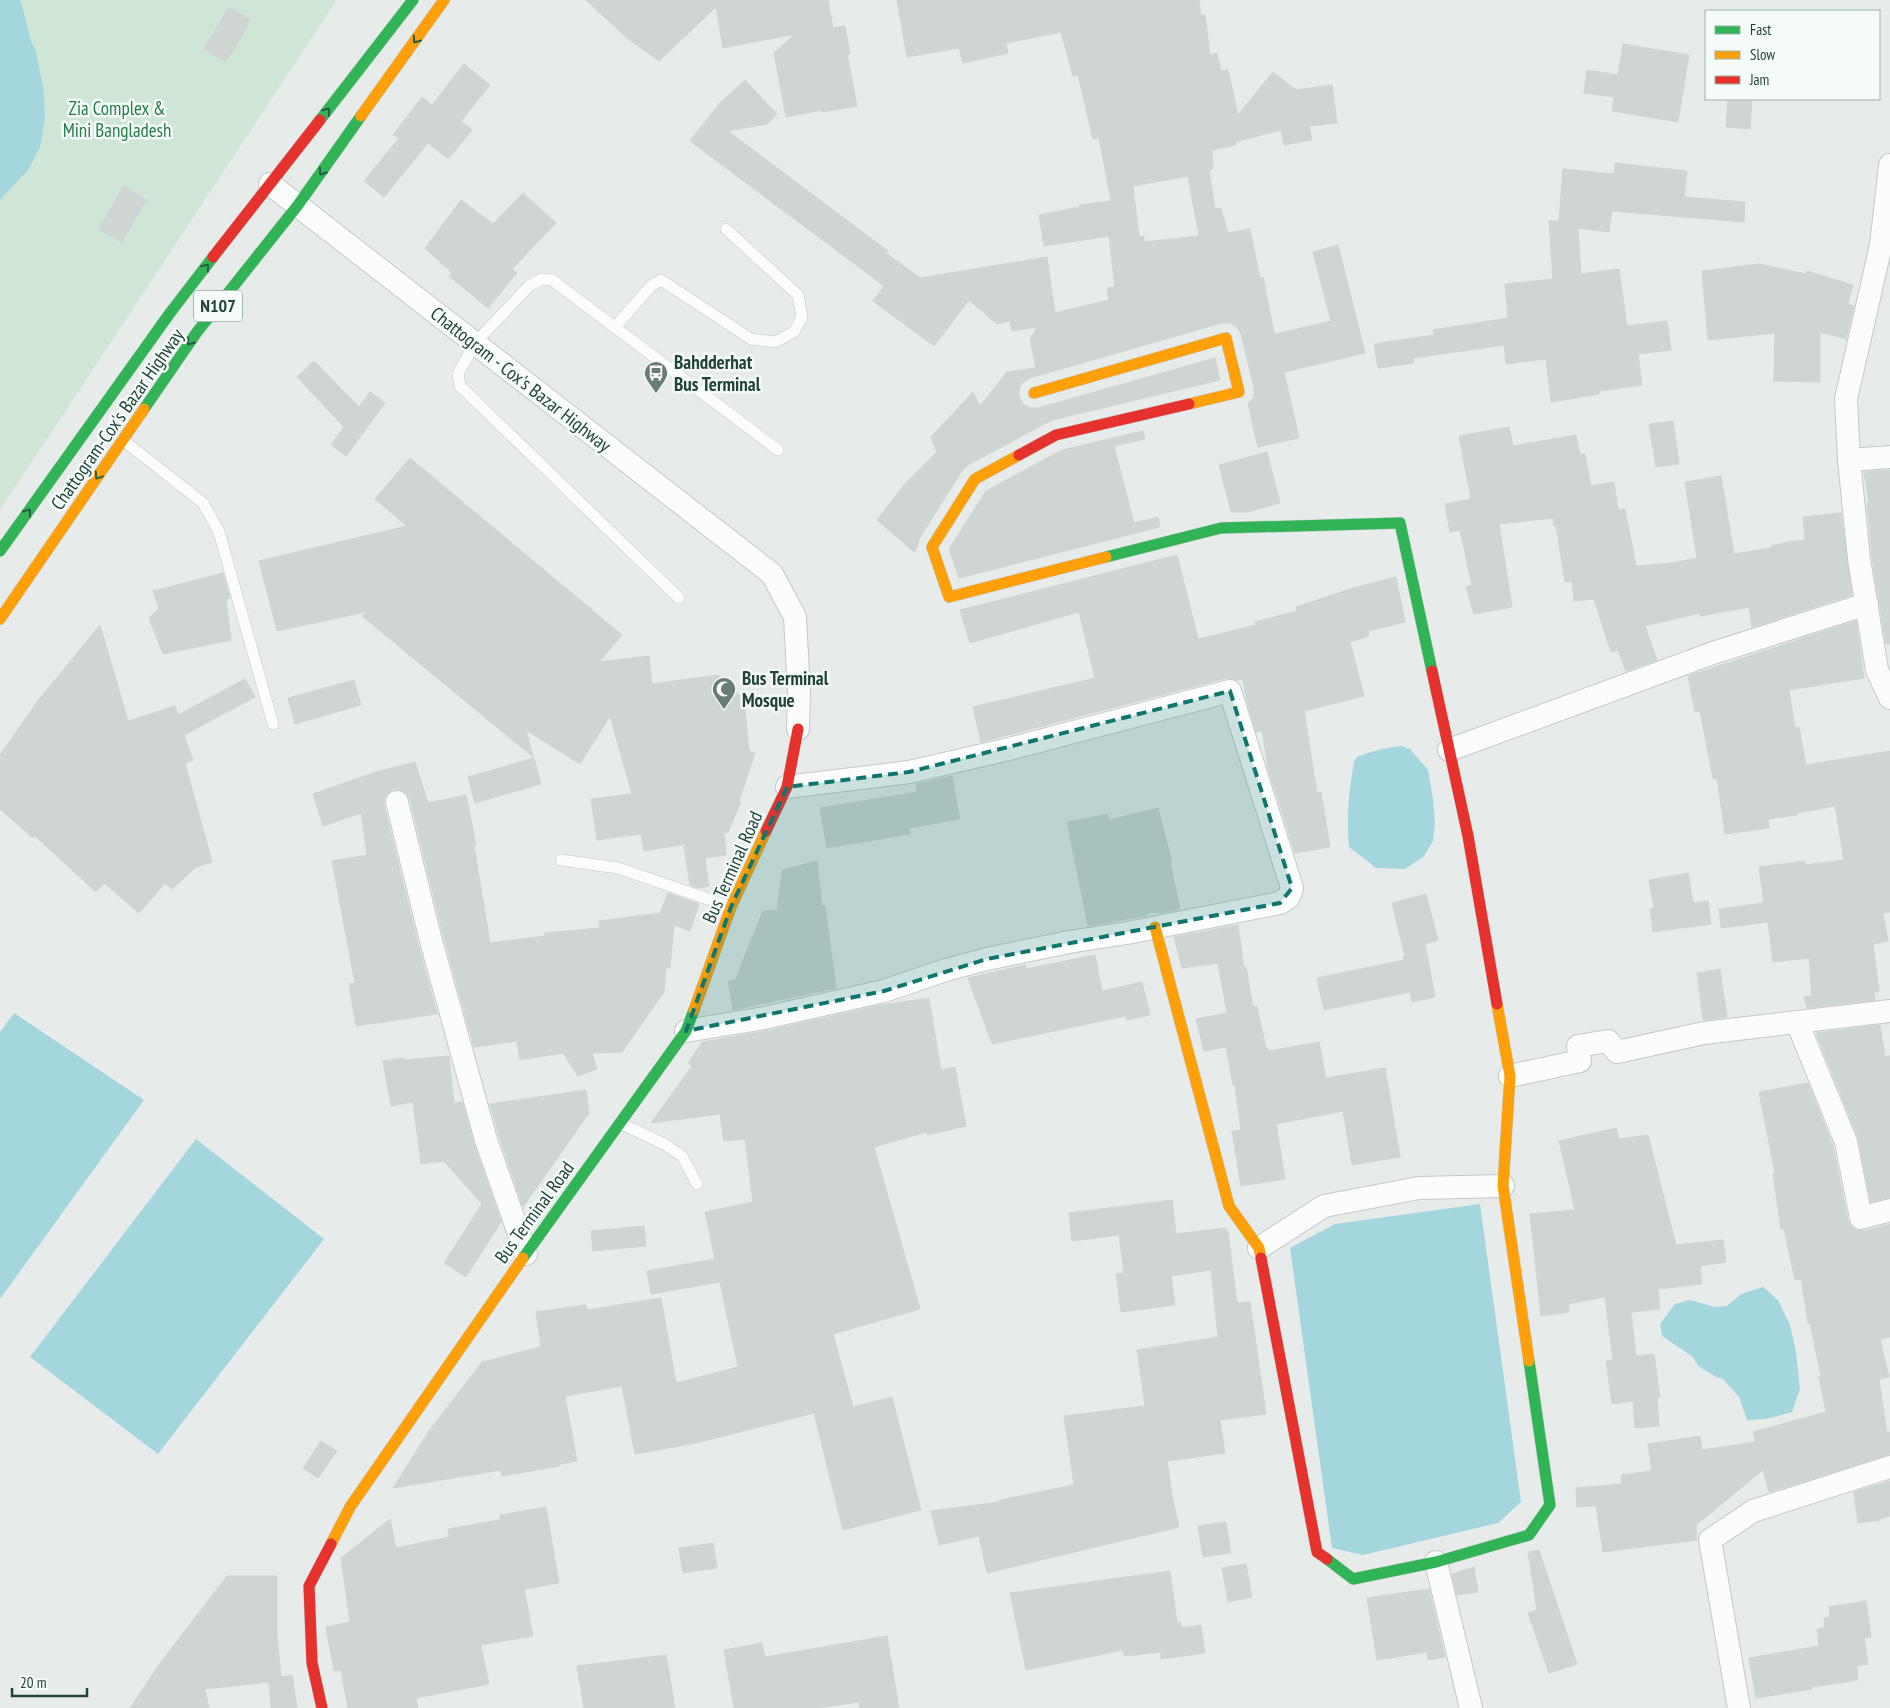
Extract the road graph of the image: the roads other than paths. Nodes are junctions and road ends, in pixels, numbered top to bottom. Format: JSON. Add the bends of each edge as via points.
{"nodes":[{"id":1,"x":413,"y":0,"type":"edge"},
{"id":2,"x":444,"y":0,"type":"edge"},
{"id":3,"x":1890,"y":165,"type":"edge"},
{"id":4,"x":270,"y":184,"type":"junction"},
{"id":5,"x":298,"y":205,"type":"junction"},
{"id":6,"x":726,"y":229,"type":"dead end"},
{"id":7,"x":615,"y":327,"type":"junction"},
{"id":8,"x":476,"y":343,"type":"junction"},
{"id":9,"x":1034,"y":393,"type":"dead end"},
{"id":10,"x":123,"y":440,"type":"junction"},
{"id":11,"x":778,"y":450,"type":"dead end"},
{"id":12,"x":1890,"y":457,"type":"edge"},
{"id":13,"x":1848,"y":460,"type":"junction"},
{"id":14,"x":0,"y":552,"type":"edge"},
{"id":15,"x":679,"y":598,"type":"dead end"},
{"id":16,"x":1867,"y":604,"type":"junction"},
{"id":17,"x":0,"y":619,"type":"edge"},
{"id":18,"x":1890,"y":698,"type":"edge"},
{"id":19,"x":273,"y":724,"type":"dead end"},
{"id":20,"x":798,"y":729,"type":"joint"},
{"id":21,"x":1449,"y":750,"type":"junction"},
{"id":22,"x":787,"y":787,"type":"junction"},
{"id":23,"x":397,"y":802,"type":"dead end"},
{"id":24,"x":561,"y":860,"type":"dead end"},
{"id":25,"x":731,"y":907,"type":"junction"},
{"id":26,"x":1155,"y":927,"type":"junction"},
{"id":27,"x":1890,"y":1011,"type":"edge"},
{"id":28,"x":1796,"y":1022,"type":"junction"},
{"id":29,"x":686,"y":1031,"type":"junction"},
{"id":30,"x":1510,"y":1076,"type":"junction"},
{"id":31,"x":620,"y":1123,"type":"junction"},
{"id":32,"x":697,"y":1184,"type":"dead end"},
{"id":33,"x":1503,"y":1186,"type":"junction"},
{"id":34,"x":1890,"y":1210,"type":"edge"},
{"id":35,"x":1259,"y":1248,"type":"junction"},
{"id":36,"x":526,"y":1254,"type":"junction"},
{"id":37,"x":1890,"y":1467,"type":"edge"},
{"id":38,"x":1436,"y":1562,"type":"junction"},
{"id":39,"x":322,"y":1708,"type":"edge"},
{"id":40,"x":1471,"y":1708,"type":"edge"},
{"id":41,"x":1738,"y":1708,"type":"edge"}],
"edges":[{"from":4,"to":1,"type":"main road","number":"N107","one_way":true},
{"from":2,"to":5,"type":"main road","name":"Chattogram-Cox's Bazar Highway","number":"N107","one_way":true},
{"from":3,"to":13,"type":"street","via":[[1881,245],[1846,400]]},
{"from":4,"to":5,"type":"street","name":"Chattogram - Cox's Bazar Highway"},
{"from":14,"to":4,"type":"main road","number":"N107","one_way":true,"via":[[170,313]]},
{"from":5,"to":8,"type":"street","name":"Chattogram - Cox's Bazar Highway"},
{"from":5,"to":10,"type":"main road","name":"Chattogram-Cox's Bazar Highway","number":"N107","one_way":true,"via":[[197,332]]},
{"from":6,"to":7,"type":"lane","via":[[798,295],[802,317],[794,332],[775,342],[751,339],[661,280],[652,284]]},
{"from":7,"to":8,"type":"lane","via":[[552,280],[542,279],[530,285]]},
{"from":7,"to":11,"type":"lane"},
{"from":8,"to":15,"type":"lane","via":[[458,374],[460,386]]},
{"from":8,"to":20,"type":"street","name":"Chattogram - Cox's Bazar Highway","via":[[772,574],[795,617],[800,692]]},
{"from":9,"to":21,"type":"main road","via":[[1226,338],[1238,392],[1056,435],[975,478],[932,547],[949,597],[1221,528],[1400,523]]},
{"from":10,"to":17,"type":"main road","name":"Chattogram-Cox's Bazar Highway","number":"N107","one_way":true},
{"from":10,"to":19,"type":"lane","via":[[203,503],[219,532]]},
{"from":12,"to":13,"type":"street"},
{"from":13,"to":16,"type":"street"},
{"from":16,"to":18,"type":"street","via":[[1877,670]]},
{"from":16,"to":21,"type":"street","via":[[1713,653]]},
{"from":20,"to":22,"type":"main road","name":"Bus Terminal Road"},
{"from":21,"to":30,"type":"main road","via":[[1468,836]]},
{"from":22,"to":25,"type":"main road","name":"Bus Terminal Road"},
{"from":22,"to":26,"type":"street","via":[[909,772],[1230,691],[1292,888],[1289,897],[1280,903]]},
{"from":23,"to":36,"type":"street","via":[[430,938],[486,1140]]},
{"from":24,"to":25,"type":"lane","via":[[618,868]]},
{"from":25,"to":29,"type":"main road","name":"Bus Terminal Road"},
{"from":26,"to":29,"type":"street","via":[[987,959],[884,991],[764,1018]]},
{"from":26,"to":35,"type":"main road","via":[[1230,1206]]},
{"from":27,"to":28,"type":"street"},
{"from":28,"to":30,"type":"street","via":[[1704,1034],[1617,1052],[1608,1041],[1578,1046],[1580,1061]]},
{"from":28,"to":34,"type":"street","via":[[1846,1142],[1861,1218]]},
{"from":29,"to":31,"type":"main road","name":"Bus Terminal Road"},
{"from":30,"to":33,"type":"main road"},
{"from":31,"to":32,"type":"lane","via":[[682,1156]]},
{"from":31,"to":36,"type":"main road","name":"Bus Terminal Road"},
{"from":33,"to":35,"type":"street","via":[[1419,1188],[1324,1206]]},
{"from":33,"to":38,"type":"main road","via":[[1550,1505],[1529,1535]]},
{"from":35,"to":38,"type":"main road","via":[[1317,1552],[1353,1579]]},
{"from":36,"to":39,"type":"main road","name":"Bus Terminal Road","via":[[350,1506],[310,1586],[312,1663]]},
{"from":37,"to":41,"type":"street","via":[[1753,1511],[1710,1540]]},
{"from":38,"to":40,"type":"street"}]}
